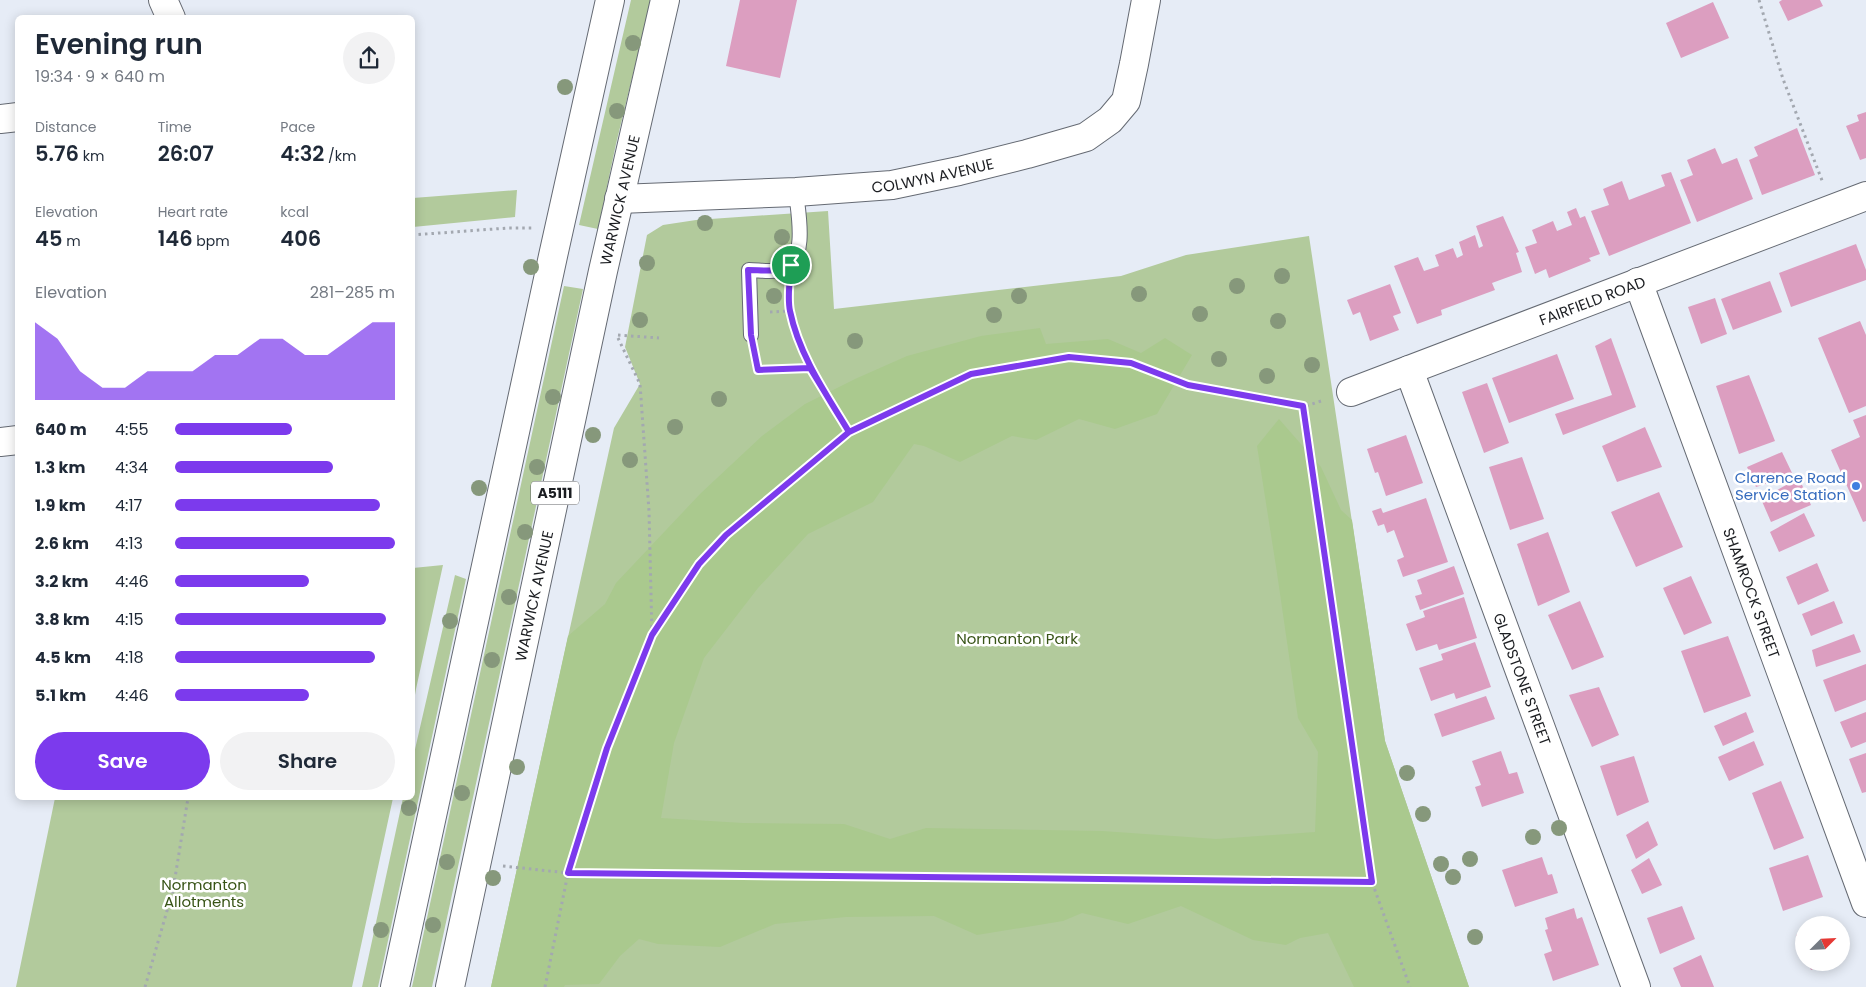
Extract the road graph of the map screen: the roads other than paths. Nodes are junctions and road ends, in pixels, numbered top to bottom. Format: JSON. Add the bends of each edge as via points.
{"nodes":[{"id":1,"x":163,"y":0,"type":"edge"},
{"id":2,"x":610,"y":0,"type":"edge"},
{"id":3,"x":665,"y":0,"type":"edge"},
{"id":4,"x":1146,"y":0,"type":"edge"},
{"id":5,"x":170,"y":15,"type":"edge"},
{"id":6,"x":15,"y":118,"type":"edge"},
{"id":7,"x":0,"y":119,"type":"edge"},
{"id":8,"x":796,"y":192,"type":"junction"},
{"id":9,"x":1866,"y":196,"type":"edge"},
{"id":10,"x":619,"y":199,"type":"junction"},
{"id":11,"x":1638,"y":282,"type":"junction"},
{"id":12,"x":751,"y":335,"type":"road end"},
{"id":13,"x":1409,"y":370,"type":"junction"},
{"id":14,"x":1351,"y":392,"type":"dead end"},
{"id":15,"x":15,"y":440,"type":"edge"},
{"id":16,"x":0,"y":442,"type":"edge"},
{"id":17,"x":1866,"y":903,"type":"edge"},
{"id":18,"x":395,"y":987,"type":"edge"},
{"id":19,"x":450,"y":987,"type":"edge"},
{"id":20,"x":1636,"y":987,"type":"edge"}],
"edges":[{"from":1,"to":5,"type":"main road"},
{"from":2,"to":18,"type":"main road"},
{"from":3,"to":10,"type":"main road","name":"WARWICK AVENUE","number":"A5111"},
{"from":4,"to":8,"type":"main road","name":"COLWYN AVENUE","via":[[1126,101],[1110,120],[1086,137],[959,171],[892,185]]},
{"from":6,"to":7,"type":"main road"},
{"from":8,"to":10,"type":"main road","name":"COLWYN AVENUE"},
{"from":8,"to":12,"type":"lane","via":[[800,231],[795,259],[784,269],[748,270]]},
{"from":9,"to":11,"type":"main road","name":"FAIRFIELD ROAD"},
{"from":10,"to":19,"type":"main road","name":"WARWICK AVENUE","number":"A5111"},
{"from":11,"to":13,"type":"main road","name":"FAIRFIELD ROAD"},
{"from":11,"to":17,"type":"main road","name":"SHAMROCK STREET"},
{"from":13,"to":14,"type":"main road","name":"FAIRFIELD ROAD"},
{"from":13,"to":20,"type":"main road","name":"GLADSTONE STREET"},
{"from":15,"to":16,"type":"main road"}]}
